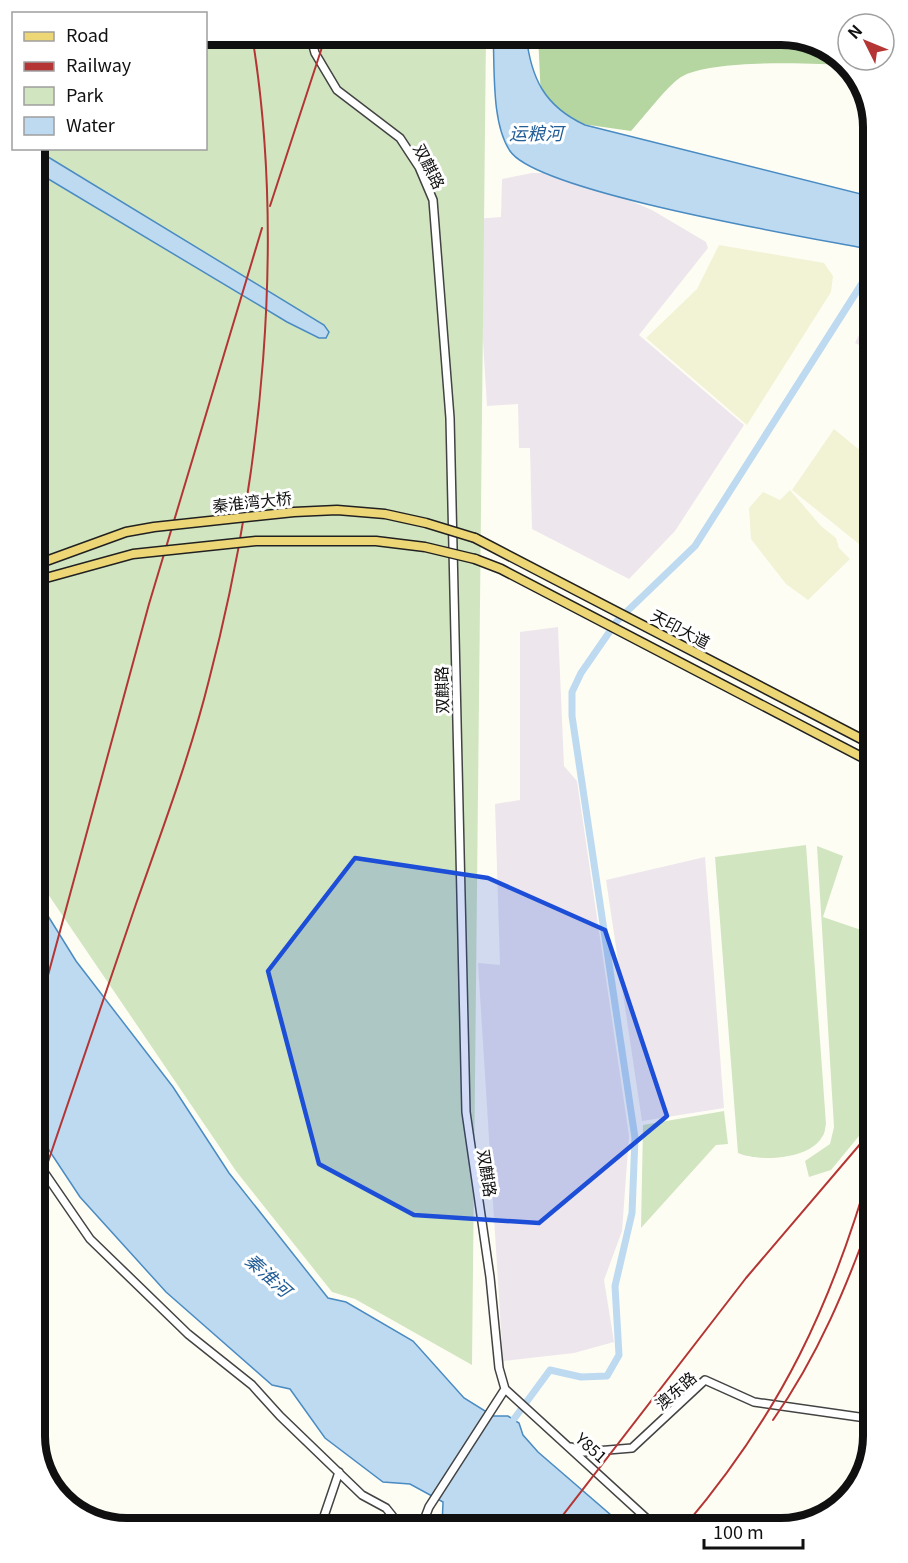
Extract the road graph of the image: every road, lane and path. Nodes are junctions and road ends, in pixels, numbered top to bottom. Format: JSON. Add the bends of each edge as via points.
{"nodes":[{"id":1,"x":313,"y":45,"type":"edge"},
{"id":2,"x":475,"y":538,"type":"joint"},
{"id":3,"x":45,"y":561,"type":"edge"},
{"id":4,"x":45,"y":578,"type":"edge"},
{"id":5,"x":863,"y":741,"type":"edge"},
{"id":6,"x":863,"y":758,"type":"edge"},
{"id":7,"x":45,"y":1175,"type":"edge"},
{"id":8,"x":505,"y":1389,"type":"junction"},
{"id":9,"x":863,"y":1418,"type":"edge"},
{"id":10,"x":571,"y":1447,"type":"junction"},
{"id":11,"x":339,"y":1472,"type":"junction"},
{"id":12,"x":323,"y":1518,"type":"edge"},
{"id":13,"x":394,"y":1518,"type":"edge"},
{"id":14,"x":425,"y":1518,"type":"edge"},
{"id":15,"x":646,"y":1518,"type":"edge"}],
"edges":[{"from":1,"to":8,"type":"street","name":"双麒路","via":[[337,90],[400,138],[433,200],[450,418],[466,1112],[499,1368]]},
{"from":2,"to":3,"type":"main road","name":"秦淮湾大桥","bridge":true,"via":[[385,514],[337,510],[154,526],[112,536]]},
{"from":2,"to":5,"type":"main road","name":"天印大道"},
{"from":4,"to":6,"type":"main road","name":"天印大道","bridge":true,"via":[[133,554],[199,545],[376,541],[425,547],[501,569]]},
{"from":7,"to":11,"type":"street","via":[[90,1239],[188,1334],[252,1385]]},
{"from":8,"to":10,"type":"street","name":"Y851"},
{"from":8,"to":14,"type":"street"},
{"from":9,"to":10,"type":"street","name":"澳东路","via":[[754,1402],[705,1380],[632,1448],[584,1452]]},
{"from":10,"to":15,"type":"street","name":"Y851"},
{"from":11,"to":12,"type":"street"},
{"from":11,"to":13,"type":"street"}]}
